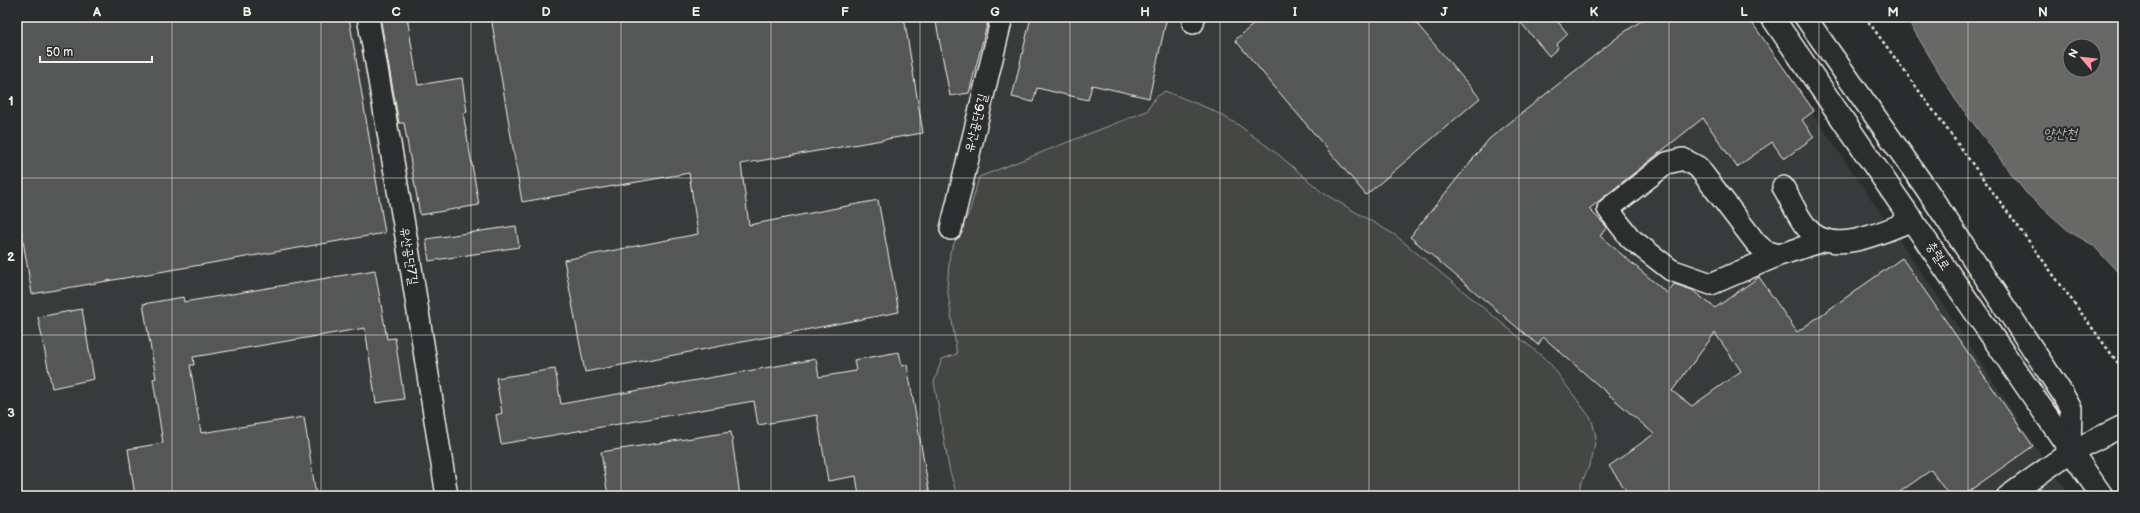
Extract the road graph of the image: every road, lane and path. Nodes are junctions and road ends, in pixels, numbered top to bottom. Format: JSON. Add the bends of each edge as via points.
{"nodes":[{"id":1,"x":368,"y":17,"type":"edge"},
{"id":2,"x":1002,"y":17,"type":"edge"},
{"id":3,"x":1772,"y":17,"type":"edge"},
{"id":4,"x":1805,"y":17,"type":"edge"},
{"id":5,"x":1865,"y":17,"type":"edge"},
{"id":6,"x":1783,"y":187,"type":"dead end"},
{"id":7,"x":1913,"y":220,"type":"junction"},
{"id":8,"x":951,"y":229,"type":"dead end"},
{"id":9,"x":1826,"y":240,"type":"junction"},
{"id":10,"x":1779,"y":255,"type":"junction"},
{"id":11,"x":2123,"y":370,"type":"edge"},
{"id":12,"x":2123,"y":426,"type":"edge"},
{"id":13,"x":2070,"y":452,"type":"junction"},
{"id":14,"x":447,"y":496,"type":"edge"},
{"id":15,"x":2008,"y":496,"type":"edge"},
{"id":16,"x":2102,"y":496,"type":"edge"}],
"edges":[{"from":1,"to":14,"type":"street","name":"유산공단7길","via":[[408,242]]},
{"from":2,"to":8,"type":"street","name":"유산공단6길"},
{"from":3,"to":7,"type":"main road","name":"충렬로"},
{"from":4,"to":13,"type":"street","via":[[1925,187],[2062,393],[2071,409]]},
{"from":5,"to":11,"type":"path"},
{"from":6,"to":9,"type":"street","via":[[1803,223],[1812,234]]},
{"from":7,"to":9,"type":"street","via":[[1858,241]]},
{"from":7,"to":13,"type":"main road","name":"충렬로"},
{"from":9,"to":10,"type":"street"},
{"from":10,"to":10,"type":"street","via":[[1711,284],[1671,270],[1630,238],[1608,209],[1667,163],[1683,159],[1698,167],[1756,243],[1765,251]]},
{"from":12,"to":13,"type":"street"},
{"from":13,"to":15,"type":"street"},
{"from":13,"to":16,"type":"main road","name":"충렬로"}]}
